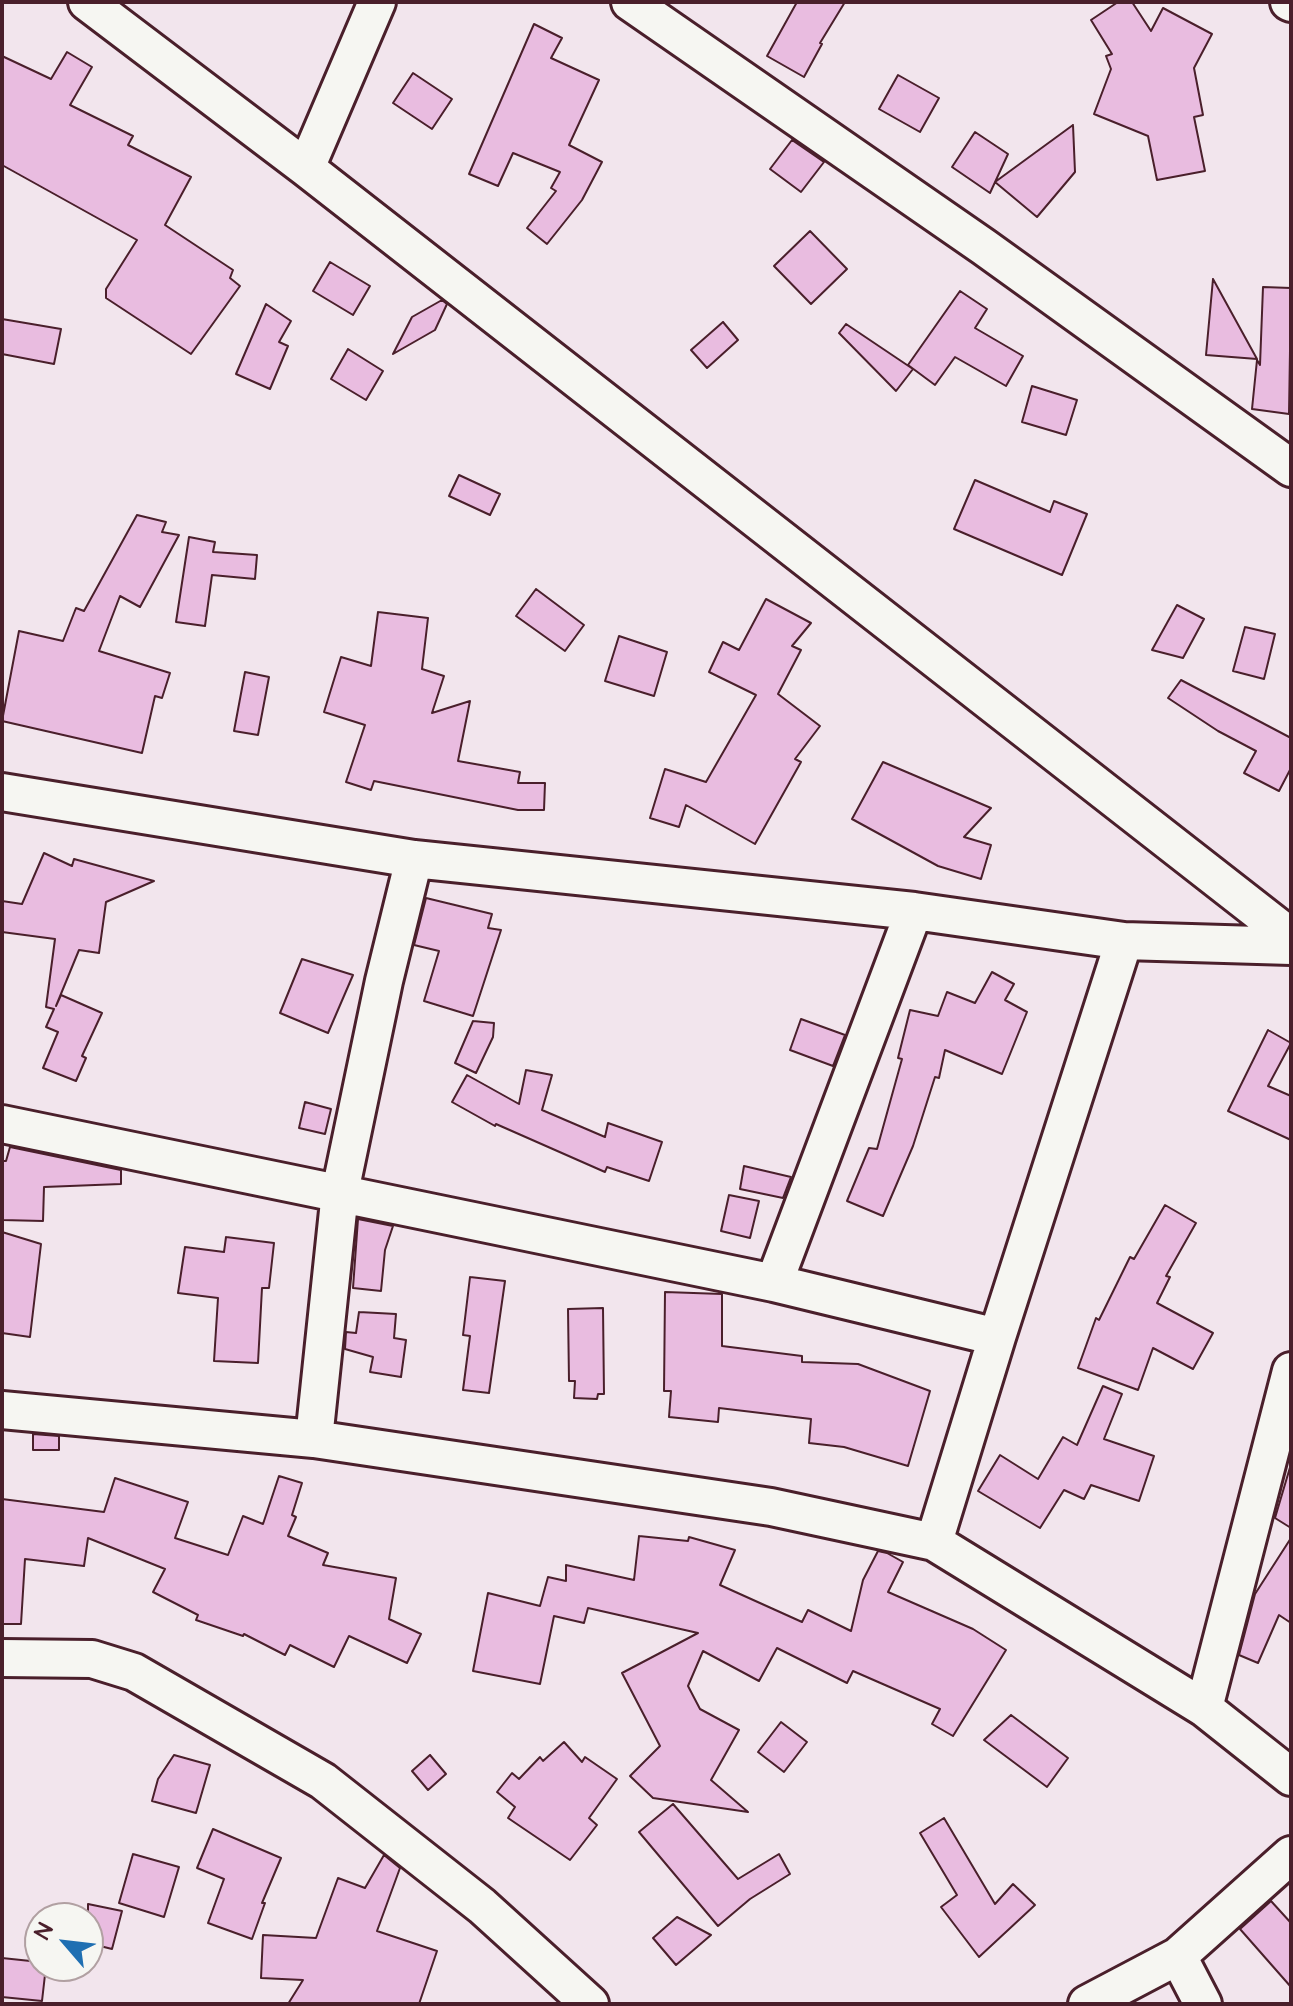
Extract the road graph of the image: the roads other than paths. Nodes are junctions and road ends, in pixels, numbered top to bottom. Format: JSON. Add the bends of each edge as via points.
{"nodes":[{"id":1,"x":87,"y":2,"type":"edge"},
{"id":2,"x":377,"y":2,"type":"edge"},
{"id":3,"x":630,"y":2,"type":"edge"},
{"id":4,"x":306,"y":168,"type":"junction"},
{"id":5,"x":1291,"y":468,"type":"edge"},
{"id":6,"x":2,"y":792,"type":"edge"},
{"id":7,"x":414,"y":859,"type":"junction"},
{"id":8,"x":914,"y":911,"type":"junction"},
{"id":9,"x":1291,"y":937,"type":"edge"},
{"id":10,"x":1124,"y":941,"type":"junction"},
{"id":11,"x":1291,"y":946,"type":"edge"},
{"id":12,"x":2,"y":1124,"type":"edge"},
{"id":13,"x":340,"y":1192,"type":"junction"},
{"id":14,"x":774,"y":1283,"type":"junction"},
{"id":15,"x":997,"y":1337,"type":"junction"},
{"id":16,"x":1291,"y":1371,"type":"edge"},
{"id":17,"x":2,"y":1410,"type":"edge"},
{"id":18,"x":314,"y":1439,"type":"junction"},
{"id":19,"x":1277,"y":1478,"type":"edge"},
{"id":20,"x":934,"y":1542,"type":"junction"},
{"id":21,"x":2,"y":1658,"type":"edge"},
{"id":22,"x":1204,"y":1708,"type":"junction"},
{"id":23,"x":1291,"y":1777,"type":"edge"},
{"id":24,"x":1291,"y":1855,"type":"edge"},
{"id":25,"x":1178,"y":1956,"type":"junction"},
{"id":26,"x":590,"y":2004,"type":"edge"},
{"id":27,"x":1087,"y":2004,"type":"edge"},
{"id":28,"x":1203,"y":2004,"type":"edge"}],
"edges":[{"from":1,"to":4,"type":"street"},
{"from":2,"to":4,"type":"street"},
{"from":3,"to":5,"type":"street"},
{"from":4,"to":9,"type":"street"},
{"from":6,"to":7,"type":"street"},
{"from":7,"to":8,"type":"street"},
{"from":7,"to":13,"type":"street"},
{"from":8,"to":10,"type":"street"},
{"from":8,"to":14,"type":"street"},
{"from":10,"to":11,"type":"street"},
{"from":10,"to":15,"type":"street"},
{"from":12,"to":13,"type":"street"},
{"from":13,"to":14,"type":"street"},
{"from":13,"to":18,"type":"street"},
{"from":14,"to":15,"type":"street"},
{"from":15,"to":20,"type":"street"},
{"from":16,"to":19,"type":"street"},
{"from":17,"to":18,"type":"street"},
{"from":18,"to":20,"type":"street","via":[[771,1507]]},
{"from":19,"to":22,"type":"street"},
{"from":20,"to":22,"type":"street"},
{"from":21,"to":26,"type":"street","via":[[92,1659],[134,1672],[323,1781],[482,1906]]},
{"from":22,"to":23,"type":"street"},
{"from":24,"to":25,"type":"street"},
{"from":25,"to":27,"type":"street"},
{"from":25,"to":28,"type":"street"}]}
